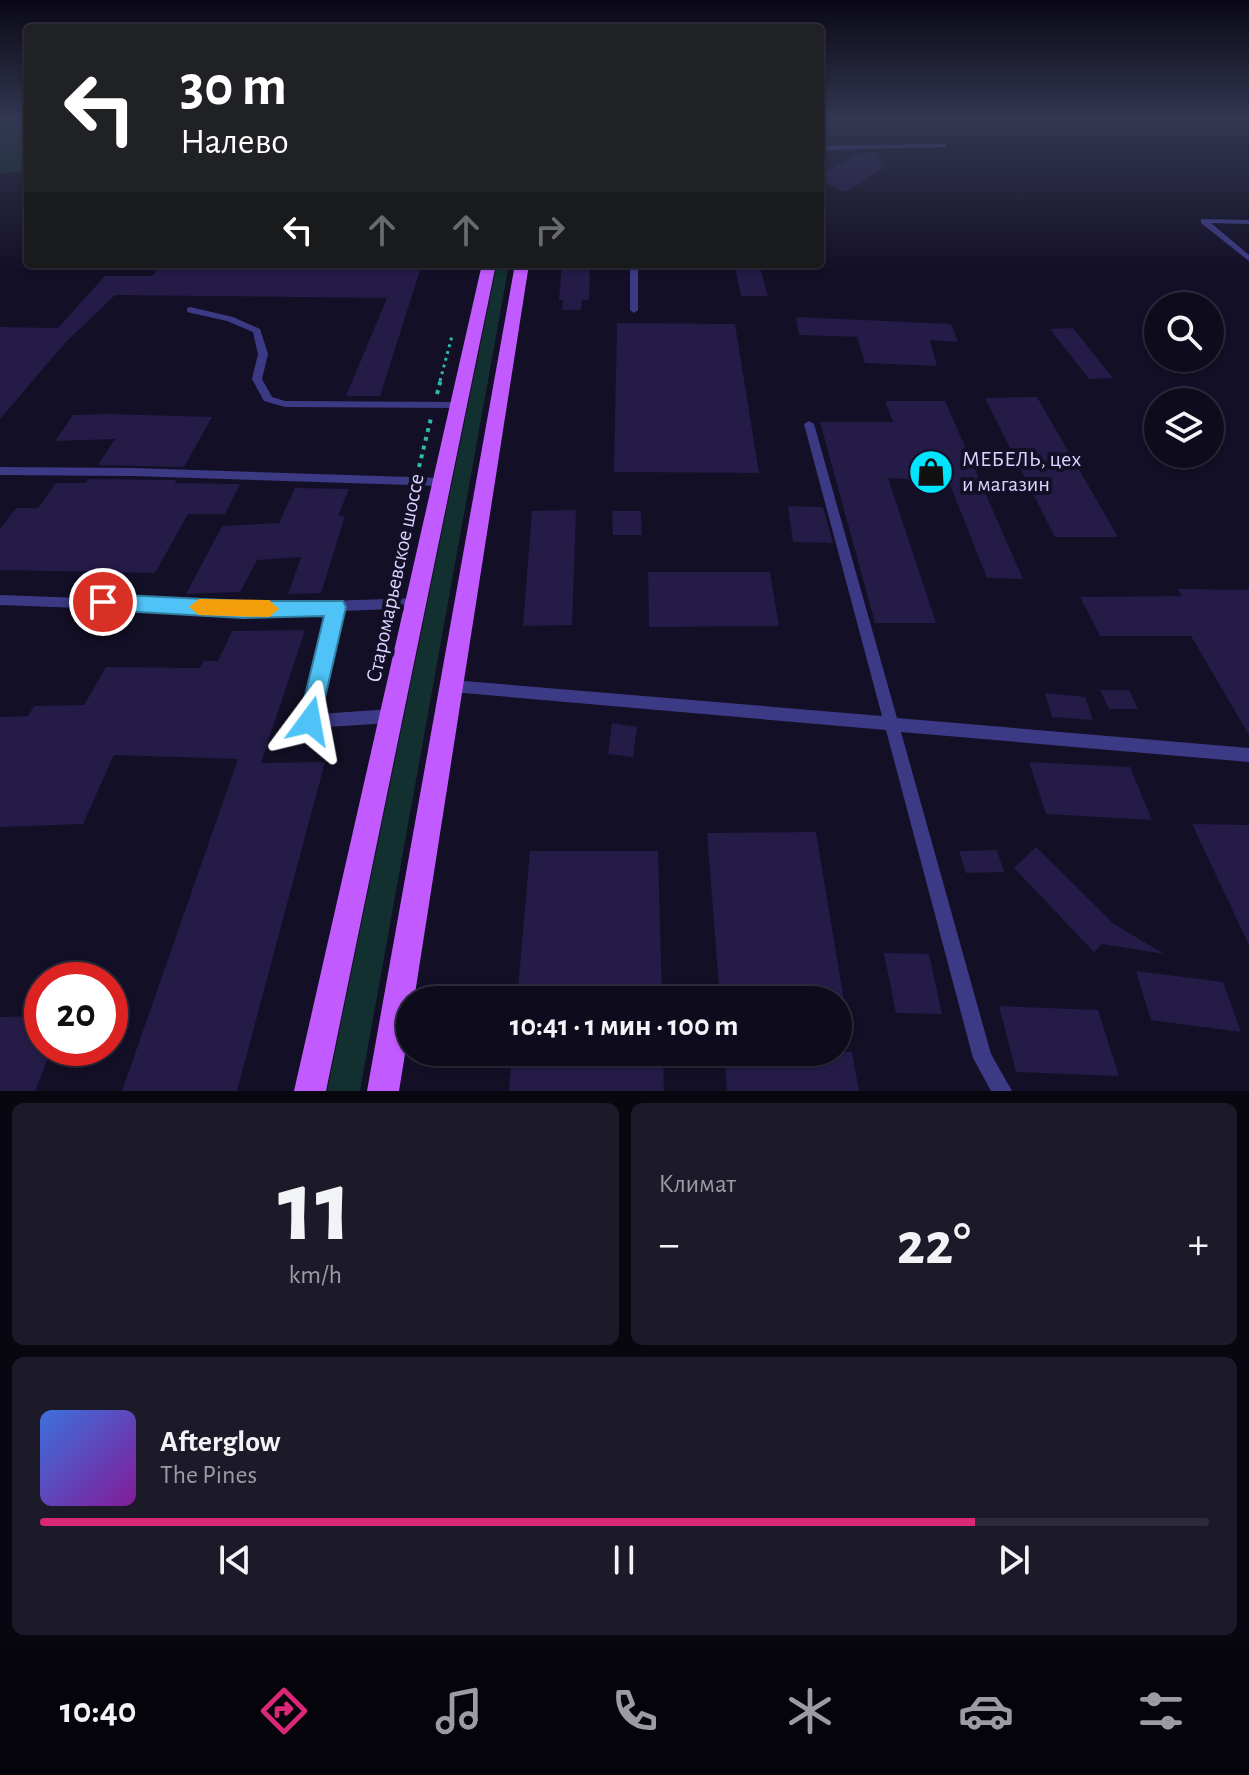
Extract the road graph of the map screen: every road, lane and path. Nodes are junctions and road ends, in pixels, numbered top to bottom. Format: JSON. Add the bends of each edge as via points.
{"nodes":[{"id":1,"x":1249,"y":222,"type":"edge"},
{"id":2,"x":1249,"y":259,"type":"edge"},
{"id":3,"x":488,"y":268,"type":"edge"},
{"id":4,"x":521,"y":268,"type":"edge"},
{"id":5,"x":634,"y":268,"type":"edge"},
{"id":6,"x":190,"y":310,"type":"dead end"},
{"id":7,"x":634,"y":310,"type":"dead end"},
{"id":8,"x":453,"y":334,"type":"dead end"},
{"id":9,"x":435,"y":405,"type":"junction"},
{"id":10,"x":459,"y":405,"type":"junction"},
{"id":11,"x":809,"y":424,"type":"dead end"},
{"id":12,"x":0,"y":471,"type":"edge"},
{"id":13,"x":415,"y":481,"type":"junction"},
{"id":14,"x":442,"y":482,"type":"junction"},
{"id":15,"x":0,"y":600,"type":"edge"},
{"id":16,"x":416,"y":603,"type":"junction"},
{"id":17,"x":336,"y":607,"type":"junction"},
{"id":18,"x":452,"y":686,"type":"junction"},
{"id":19,"x":391,"y":716,"type":"junction"},
{"id":20,"x":892,"y":722,"type":"junction"},
{"id":21,"x":1249,"y":755,"type":"edge"},
{"id":22,"x":310,"y":1091,"type":"edge"},
{"id":23,"x":383,"y":1091,"type":"edge"},
{"id":24,"x":1002,"y":1091,"type":"edge"}],
"edges":[{"from":1,"to":2,"type":"lane","via":[[1204,221]]},
{"from":3,"to":10,"type":"main road","name":"Старомарьевское шоссе"},
{"from":4,"to":18,"type":"main road"},
{"from":5,"to":7,"type":"lane"},
{"from":6,"to":9,"type":"lane","via":[[257,331],[263,354],[257,379],[268,399],[285,404]]},
{"from":8,"to":9,"type":"path"},
{"from":9,"to":10,"type":"lane"},
{"from":9,"to":13,"type":"path"},
{"from":10,"to":14,"type":"main road","name":"Старомарьевское шоссе"},
{"from":11,"to":20,"type":"lane"},
{"from":12,"to":13,"type":"lane"},
{"from":13,"to":14,"type":"lane"},
{"from":14,"to":16,"type":"main road","name":"Старомарьевское шоссе"},
{"from":15,"to":17,"type":"lane"},
{"from":16,"to":17,"type":"lane"},
{"from":16,"to":19,"type":"main road","name":"Старомарьевское шоссе"},
{"from":17,"to":19,"type":"lane","via":[[310,721]]},
{"from":18,"to":20,"type":"lane"},
{"from":18,"to":23,"type":"main road"},
{"from":19,"to":22,"type":"main road","name":"Старомарьевское шоссе"},
{"from":20,"to":21,"type":"lane"},
{"from":20,"to":24,"type":"lane","via":[[983,1058]]}]}
